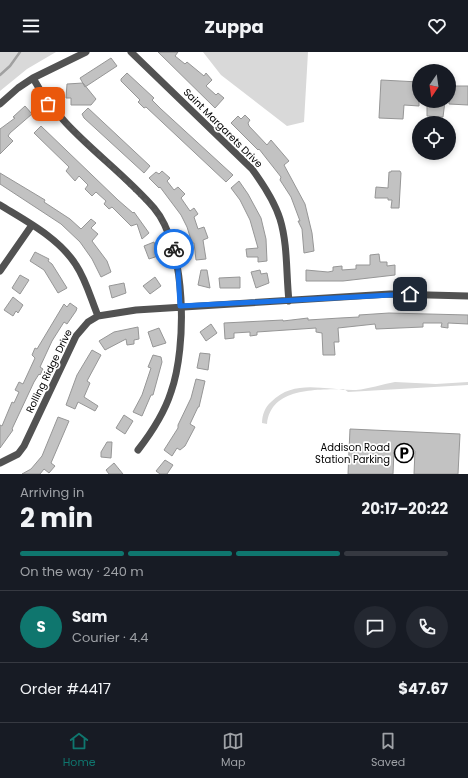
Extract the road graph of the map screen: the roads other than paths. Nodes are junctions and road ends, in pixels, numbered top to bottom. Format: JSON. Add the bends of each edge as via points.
{"nodes":[{"id":1,"x":86,"y":52,"type":"edge"},
{"id":2,"x":131,"y":52,"type":"edge"},
{"id":3,"x":33,"y":78,"type":"junction"},
{"id":4,"x":0,"y":104,"type":"edge"},
{"id":5,"x":0,"y":204,"type":"edge"},
{"id":6,"x":32,"y":225,"type":"junction"},
{"id":7,"x":0,"y":271,"type":"edge"},
{"id":8,"x":468,"y":296,"type":"edge"},
{"id":9,"x":289,"y":301,"type":"junction"},
{"id":10,"x":180,"y":306,"type":"junction"},
{"id":11,"x":98,"y":316,"type":"junction"},
{"id":12,"x":138,"y":450,"type":"dead end"},
{"id":13,"x":0,"y":463,"type":"edge"}],
"edges":[{"from":1,"to":3,"type":"street"},
{"from":2,"to":9,"type":"street","name":"Saint Margarets Drive","via":[[252,169],[264,186],[280,220]]},
{"from":3,"to":4,"type":"street"},
{"from":3,"to":10,"type":"street","via":[[55,112],[146,199],[160,217],[177,261]]},
{"from":5,"to":6,"type":"street"},
{"from":6,"to":7,"type":"street"},
{"from":6,"to":11,"type":"street","via":[[74,262],[82,275]]},
{"from":8,"to":9,"type":"street","name":"Rolling Ridge Drive","via":[[390,294]]},
{"from":9,"to":10,"type":"street","name":"Rolling Ridge Drive"},
{"from":10,"to":11,"type":"street","name":"Rolling Ridge Drive"},
{"from":10,"to":12,"type":"street","via":[[181,333],[174,382],[154,429]]},
{"from":11,"to":13,"type":"street","name":"Rolling Ridge Drive","via":[[88,322],[76,336],[21,451]]}]}
